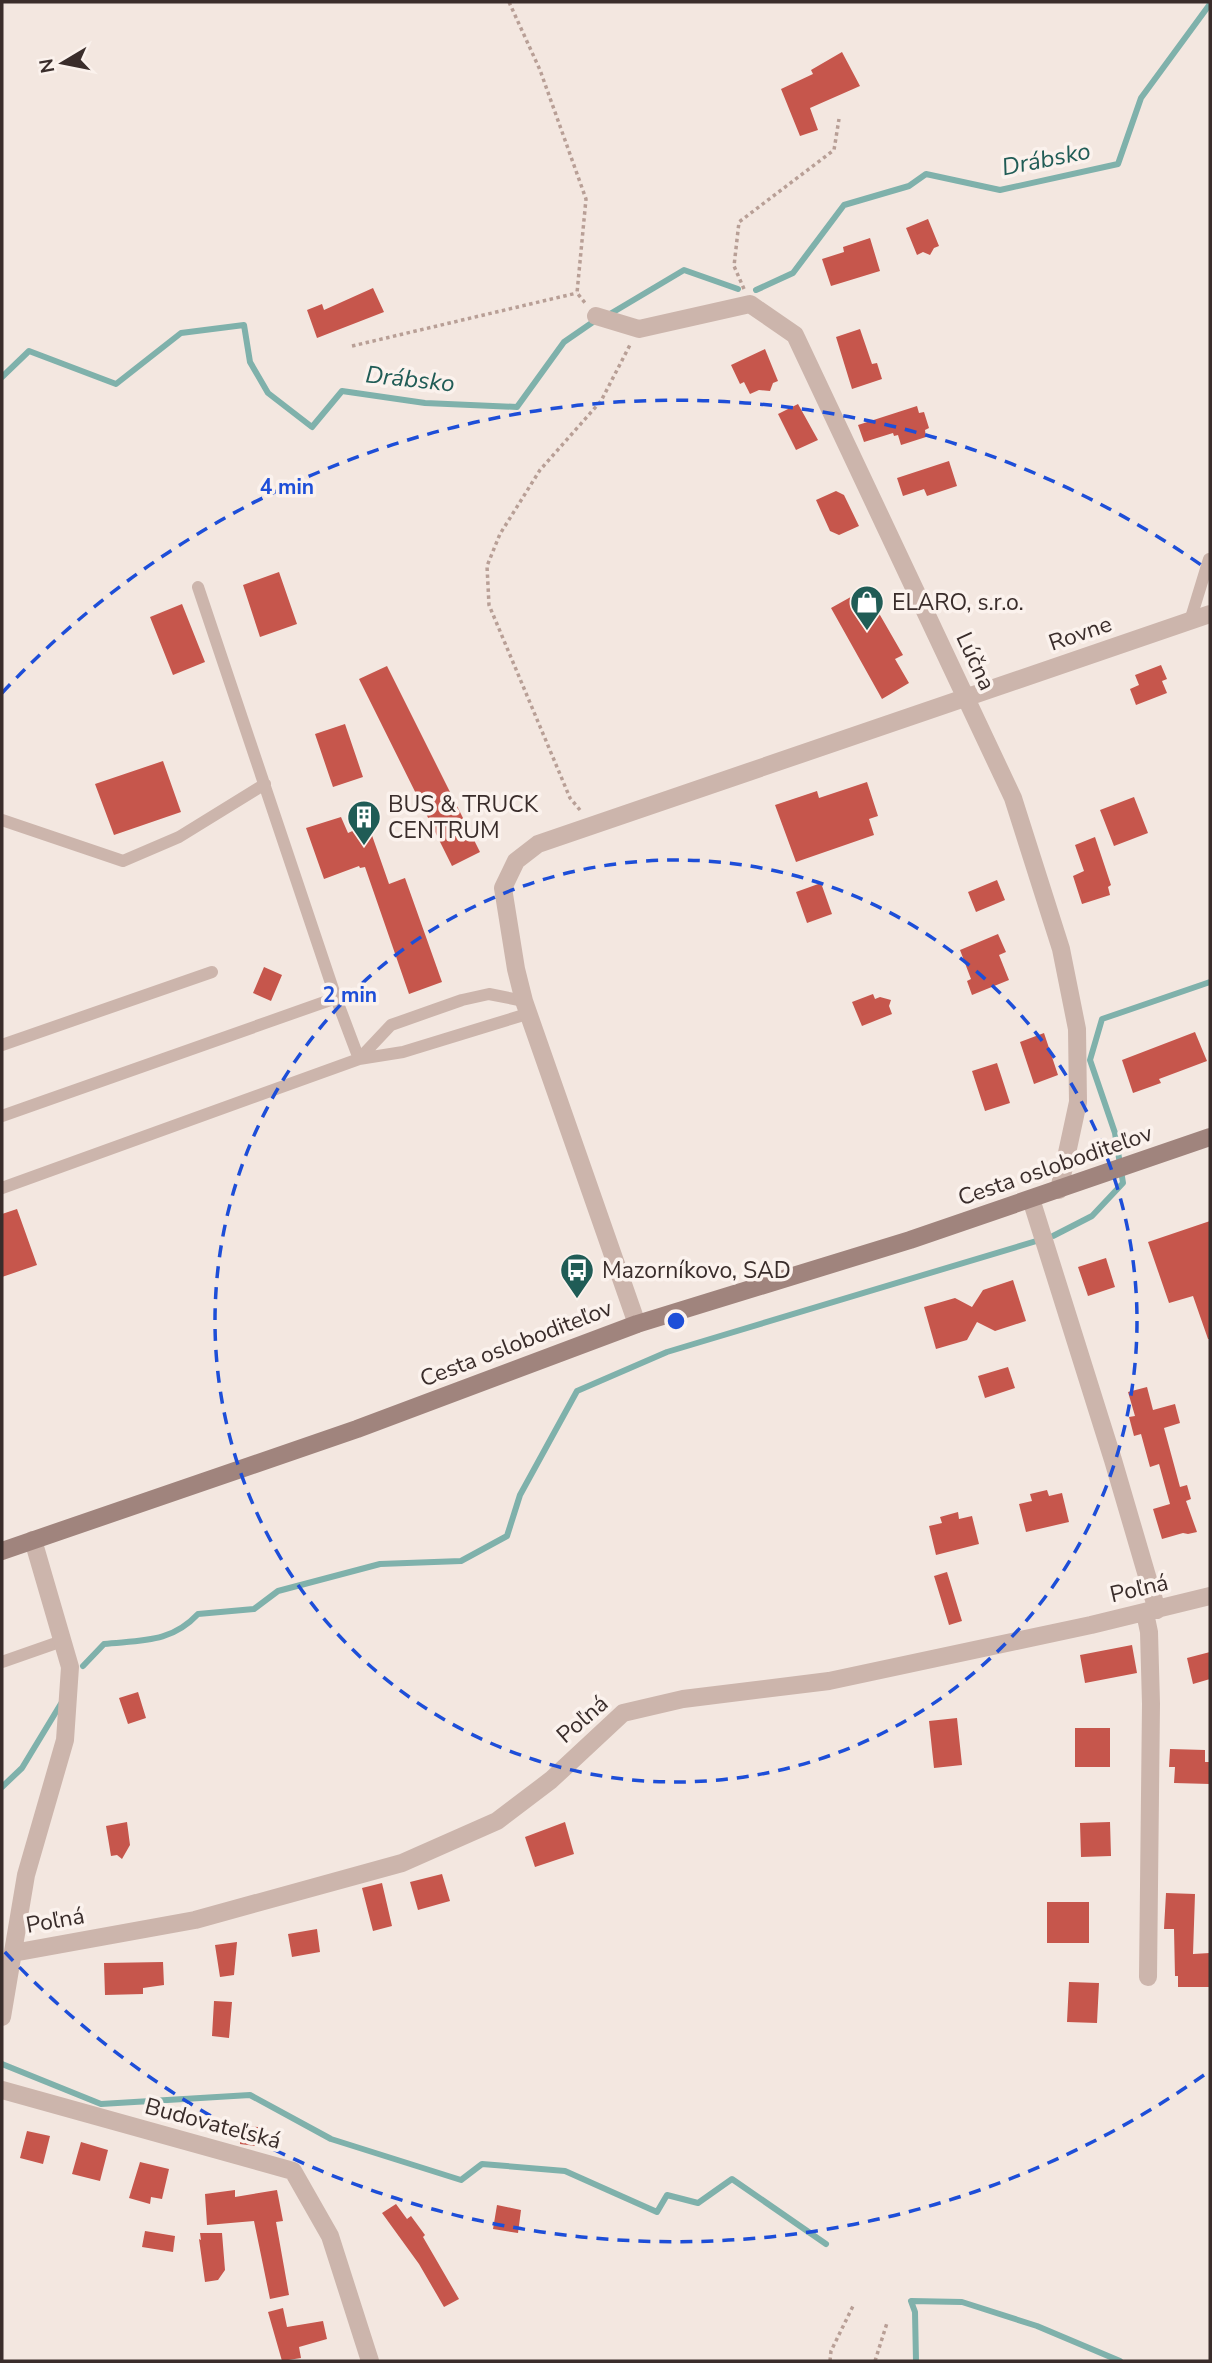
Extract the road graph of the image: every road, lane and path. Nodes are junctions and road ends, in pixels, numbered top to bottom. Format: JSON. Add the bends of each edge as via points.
{"nodes":[{"id":1,"x":509,"y":2,"type":"edge"},
{"id":2,"x":839,"y":119,"type":"dead end"},
{"id":3,"x":577,"y":293,"type":"junction"},
{"id":4,"x":750,"y":304,"type":"junction"},
{"id":5,"x":596,"y":316,"type":"joint"},
{"id":6,"x":639,"y":329,"type":"junction"},
{"id":7,"x":352,"y":346,"type":"dead end"},
{"id":8,"x":1209,"y":559,"type":"edge"},
{"id":9,"x":198,"y":587,"type":"dead end"},
{"id":10,"x":1210,"y":614,"type":"edge"},
{"id":11,"x":1190,"y":621,"type":"junction"},
{"id":12,"x":966,"y":698,"type":"junction"},
{"id":13,"x":265,"y":784,"type":"junction"},
{"id":14,"x":2,"y":820,"type":"edge"},
{"id":15,"x":594,"y":826,"type":"junction"},
{"id":16,"x":212,"y":972,"type":"dead end"},
{"id":17,"x":337,"y":998,"type":"junction"},
{"id":18,"x":526,"y":1007,"type":"junction"},
{"id":19,"x":2,"y":1045,"type":"edge"},
{"id":20,"x":359,"y":1059,"type":"junction"},
{"id":21,"x":2,"y":1116,"type":"edge"},
{"id":22,"x":1210,"y":1137,"type":"edge"},
{"id":23,"x":2,"y":1188,"type":"edge"},
{"id":24,"x":1059,"y":1190,"type":"junction"},
{"id":25,"x":1031,"y":1199,"type":"junction"},
{"id":26,"x":637,"y":1324,"type":"junction"},
{"id":27,"x":33,"y":1540,"type":"junction"},
{"id":28,"x":2,"y":1551,"type":"edge"},
{"id":29,"x":1210,"y":1596,"type":"edge"},
{"id":30,"x":1151,"y":1611,"type":"junction"},
{"id":31,"x":62,"y":1641,"type":"junction"},
{"id":32,"x":2,"y":1662,"type":"edge"},
{"id":33,"x":13,"y":1953,"type":"junction"},
{"id":34,"x":1148,"y":1977,"type":"dead end"},
{"id":35,"x":2,"y":2017,"type":"edge"},
{"id":36,"x":2,"y":2090,"type":"edge"},
{"id":37,"x":854,"y":2304,"type":"dead end"},
{"id":38,"x":887,"y":2323,"type":"dead end"},
{"id":39,"x":370,"y":2361,"type":"edge"},
{"id":40,"x":830,"y":2361,"type":"edge"},
{"id":41,"x":875,"y":2361,"type":"edge"}],
"edges":[{"from":1,"to":3,"type":"path","via":[[540,70],[586,199]]},
{"from":2,"to":4,"type":"path","via":[[834,150],[739,222],[734,266]]},
{"from":3,"to":5,"type":"path"},
{"from":3,"to":7,"type":"path"},
{"from":4,"to":6,"type":"street"},
{"from":4,"to":12,"type":"street","name":"Lúčna","via":[[796,335]]},
{"from":5,"to":6,"type":"street"},
{"from":6,"to":15,"type":"path","via":[[601,401],[540,470],[500,534],[487,566],[489,605],[570,798]]},
{"from":8,"to":11,"type":"lane"},
{"from":9,"to":13,"type":"lane"},
{"from":10,"to":11,"type":"street","name":"Rovne"},
{"from":11,"to":12,"type":"street","name":"Rovne"},
{"from":12,"to":15,"type":"street","name":"Rovne"},
{"from":12,"to":24,"type":"street","name":"Lúčna","via":[[1013,798],[1061,949],[1077,1029],[1078,1102]]},
{"from":13,"to":14,"type":"lane","via":[[178,837],[123,861]]},
{"from":13,"to":17,"type":"lane"},
{"from":15,"to":18,"type":"street","name":"Rovne","via":[[538,844],[516,861],[503,888]]},
{"from":16,"to":19,"type":"lane"},
{"from":17,"to":20,"type":"lane"},
{"from":17,"to":21,"type":"lane"},
{"from":18,"to":20,"type":"lane","via":[[403,1052]]},
{"from":18,"to":20,"type":"lane","via":[[489,994],[463,1000],[391,1025]]},
{"from":18,"to":26,"type":"street","name":"Rovne"},
{"from":20,"to":23,"type":"lane"},
{"from":22,"to":24,"type":"main road","name":"Cesta osloboditeľov"},
{"from":24,"to":25,"type":"main road","name":"Cesta osloboditeľov"},
{"from":25,"to":26,"type":"main road","name":"Cesta osloboditeľov"},
{"from":25,"to":30,"type":"street","via":[[1113,1460]]},
{"from":26,"to":27,"type":"main road","name":"Cesta osloboditeľov","via":[[357,1429]]},
{"from":27,"to":28,"type":"main road","name":"Cesta osloboditeľov"},
{"from":27,"to":31,"type":"street"},
{"from":29,"to":30,"type":"street","name":"Poľná"},
{"from":30,"to":33,"type":"street","name":"Poľná","via":[[829,1681],[683,1699],[623,1713],[551,1780],[497,1821],[402,1863],[195,1920]]},
{"from":30,"to":34,"type":"street"},
{"from":31,"to":32,"type":"lane"},
{"from":31,"to":33,"type":"street","via":[[70,1667],[65,1740],[26,1875]]},
{"from":33,"to":35,"type":"street"},
{"from":36,"to":39,"type":"street","name":"Budovateľská","via":[[293,2171],[330,2236]]},
{"from":37,"to":40,"type":"path"},
{"from":38,"to":41,"type":"path"}]}
